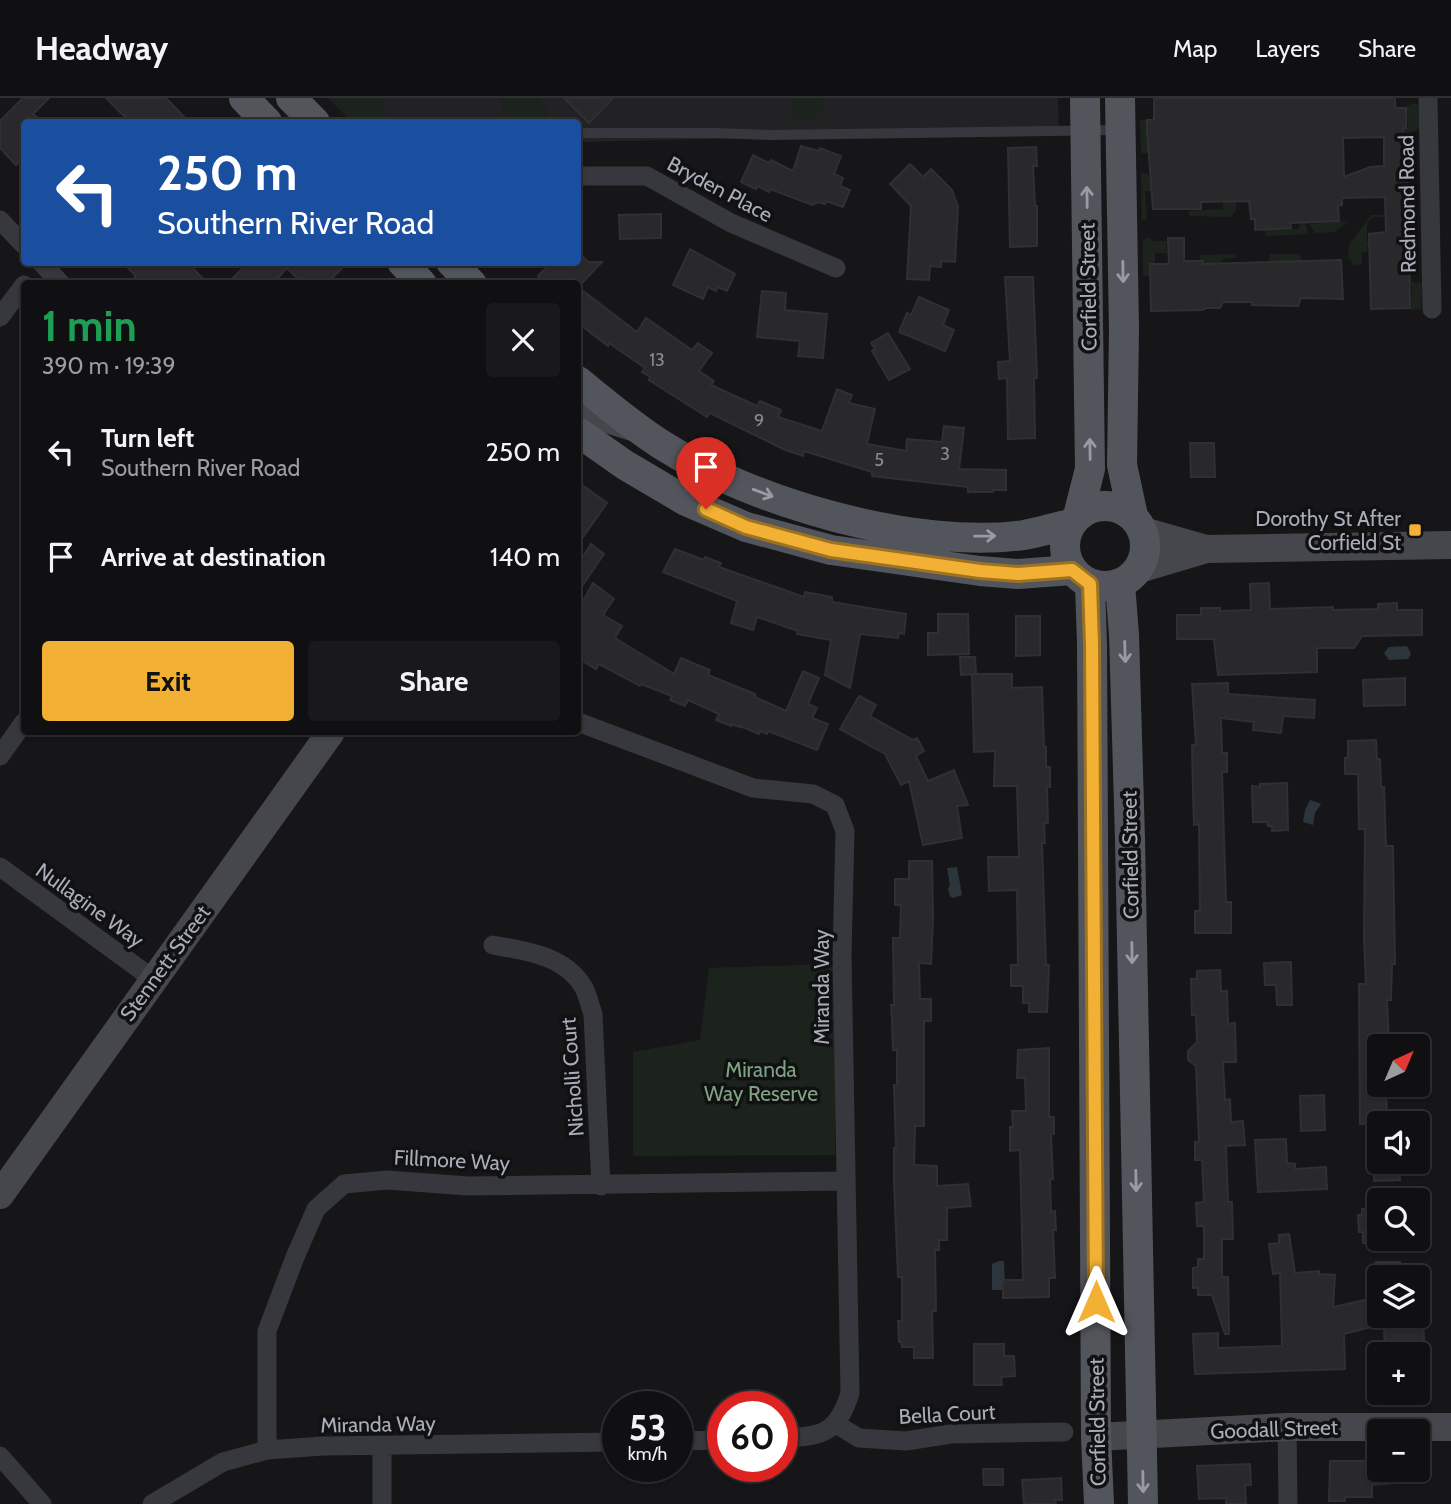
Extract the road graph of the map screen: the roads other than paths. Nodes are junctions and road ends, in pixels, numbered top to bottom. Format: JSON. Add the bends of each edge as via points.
{"nodes":[{"id":1,"x":244,"y":98,"type":"edge"},
{"id":2,"x":291,"y":98,"type":"edge"},
{"id":3,"x":1085,"y":98,"type":"edge"},
{"id":4,"x":1120,"y":98,"type":"edge"},
{"id":5,"x":1428,"y":98,"type":"edge"},
{"id":6,"x":264,"y":119,"type":"edge"},
{"id":7,"x":312,"y":119,"type":"edge"},
{"id":8,"x":1120,"y":130,"type":"junction"},
{"id":9,"x":1086,"y":131,"type":"junction"},
{"id":10,"x":581,"y":133,"type":"edge"},
{"id":11,"x":581,"y":176,"type":"edge"},
{"id":12,"x":0,"y":220,"type":"edge"},
{"id":13,"x":21,"y":242,"type":"edge"},
{"id":14,"x":40,"y":266,"type":"edge"},
{"id":15,"x":44,"y":266,"type":"edge"},
{"id":16,"x":406,"y":266,"type":"edge"},
{"id":17,"x":455,"y":266,"type":"edge"},
{"id":18,"x":836,"y":268,"type":"dead end"},
{"id":19,"x":28,"y":280,"type":"edge"},
{"id":20,"x":57,"y":280,"type":"edge"},
{"id":21,"x":418,"y":280,"type":"edge"},
{"id":22,"x":468,"y":280,"type":"edge"},
{"id":23,"x":21,"y":289,"type":"edge"},
{"id":24,"x":1432,"y":309,"type":"dead end"},
{"id":25,"x":0,"y":317,"type":"edge"},
{"id":26,"x":581,"y":383,"type":"edge"},
{"id":27,"x":581,"y":417,"type":"edge"},
{"id":28,"x":637,"y":429,"type":"junction"},
{"id":29,"x":581,"y":434,"type":"edge"},
{"id":30,"x":1074,"y":520,"type":"junction"},
{"id":31,"x":1138,"y":524,"type":"junction"},
{"id":32,"x":1451,"y":545,"type":"edge"},
{"id":33,"x":1206,"y":549,"type":"junction"},
{"id":34,"x":1081,"y":577,"type":"junction"},
{"id":35,"x":1130,"y":577,"type":"junction"},
{"id":36,"x":581,"y":723,"type":"edge"},
{"id":37,"x":21,"y":726,"type":"edge"},
{"id":38,"x":329,"y":735,"type":"edge"},
{"id":39,"x":0,"y":756,"type":"edge"},
{"id":40,"x":0,"y":867,"type":"edge"},
{"id":41,"x":493,"y":945,"type":"dead end"},
{"id":42,"x":153,"y":979,"type":"junction"},
{"id":43,"x":846,"y":1181,"type":"junction"},
{"id":44,"x":601,"y":1186,"type":"junction"},
{"id":45,"x":0,"y":1195,"type":"edge"},
{"id":46,"x":836,"y":1424,"type":"junction"},
{"id":47,"x":1287,"y":1427,"type":"junction"},
{"id":48,"x":1451,"y":1427,"type":"edge"},
{"id":49,"x":1064,"y":1432,"type":"dead end"},
{"id":50,"x":1141,"y":1434,"type":"junction"},
{"id":51,"x":798,"y":1437,"type":"edge"},
{"id":52,"x":1096,"y":1437,"type":"junction"},
{"id":53,"x":602,"y":1442,"type":"edge"},
{"id":54,"x":382,"y":1447,"type":"junction"},
{"id":55,"x":267,"y":1450,"type":"junction"},
{"id":56,"x":0,"y":1456,"type":"edge"},
{"id":57,"x":42,"y":1504,"type":"edge"},
{"id":58,"x":152,"y":1504,"type":"edge"},
{"id":59,"x":382,"y":1504,"type":"edge"},
{"id":60,"x":1099,"y":1504,"type":"edge"},
{"id":61,"x":1143,"y":1504,"type":"edge"},
{"id":62,"x":1288,"y":1504,"type":"edge"}],
"edges":[{"from":1,"to":6,"type":"main road"},
{"from":2,"to":7,"type":"main road"},
{"from":3,"to":9,"type":"main road","name":"Corfield Street"},
{"from":4,"to":8,"type":"main road","name":"Corfield Street"},
{"from":5,"to":24,"type":"street","name":"Redmond Road"},
{"from":8,"to":9,"type":"lane"},
{"from":8,"to":31,"type":"main road","name":"Corfield Street","one_way":true,"via":[[1122,465]]},
{"from":9,"to":10,"type":"lane"},
{"from":30,"to":9,"type":"main road","name":"Corfield Street","one_way":true,"via":[[1090,469]]},
{"from":11,"to":18,"type":"street","name":"Bryden Place","via":[[647,176],[731,223]]},
{"from":12,"to":13,"type":"street"},
{"from":14,"to":19,"type":"street"},
{"from":15,"to":20,"type":"street"},
{"from":16,"to":21,"type":"main road"},
{"from":17,"to":22,"type":"main road"},
{"from":23,"to":25,"type":"street"},
{"from":26,"to":28,"type":"main road"},
{"from":27,"to":28,"type":"street","via":[[598,416]]},
{"from":28,"to":30,"type":"main road","one_way":true,"via":[[726,479],[814,511],[867,524],[981,537],[1026,534]]},
{"from":29,"to":34,"type":"main road","via":[[686,501],[746,527],[831,550],[980,571]]},
{"from":30,"to":31,"type":"main road","via":[[1099,506],[1123,510]]},
{"from":30,"to":34,"type":"main road","via":[[1064,547]]},
{"from":31,"to":33,"type":"street"},
{"from":31,"to":35,"type":"main road","via":[[1146,544],[1144,557]]},
{"from":32,"to":33,"type":"street"},
{"from":33,"to":35,"type":"street"},
{"from":34,"to":35,"type":"main road","via":[[1100,587]]},
{"from":34,"to":52,"type":"main road","name":"Corfield Street","via":[[1092,644]]},
{"from":35,"to":50,"type":"main road","name":"Corfield Street","one_way":true,"via":[[1124,635]]},
{"from":36,"to":43,"type":"street","name":"Miranda Way","via":[[753,788],[813,794],[835,805],[845,831]]},
{"from":37,"to":39,"type":"street"},
{"from":38,"to":42,"type":"street","name":"Stennett Street"},
{"from":40,"to":42,"type":"street","name":"Nullagine Way"},
{"from":41,"to":44,"type":"street","name":"Nicholli Court","via":[[540,954],[573,973],[585,990],[593,1014]]},
{"from":42,"to":45,"type":"street","name":"Stennett Street"},
{"from":43,"to":44,"type":"street","name":"Fillmore Way"},
{"from":43,"to":46,"type":"street","name":"Miranda Way","via":[[850,1393]]},
{"from":44,"to":55,"type":"street","name":"Fillmore Way","via":[[468,1186],[387,1180],[344,1184],[316,1209],[267,1331]]},
{"from":46,"to":49,"type":"street","name":"Bella Court","via":[[859,1438],[906,1441],[951,1434]]},
{"from":46,"to":51,"type":"street","via":[[818,1435]]},
{"from":47,"to":48,"type":"street","name":"Goodall Street"},
{"from":47,"to":50,"type":"street","name":"Goodall Street"},
{"from":47,"to":62,"type":"street"},
{"from":50,"to":52,"type":"street","name":"Goodall Street"},
{"from":50,"to":61,"type":"main road","name":"Corfield Street","one_way":true},
{"from":52,"to":60,"type":"main road","name":"Corfield Street"},
{"from":53,"to":54,"type":"street","name":"Miranda Way"},
{"from":54,"to":55,"type":"street","name":"Miranda Way"},
{"from":54,"to":59,"type":"street"},
{"from":55,"to":58,"type":"street","name":"Miranda Way","via":[[223,1462]]},
{"from":56,"to":57,"type":"street"}]}
